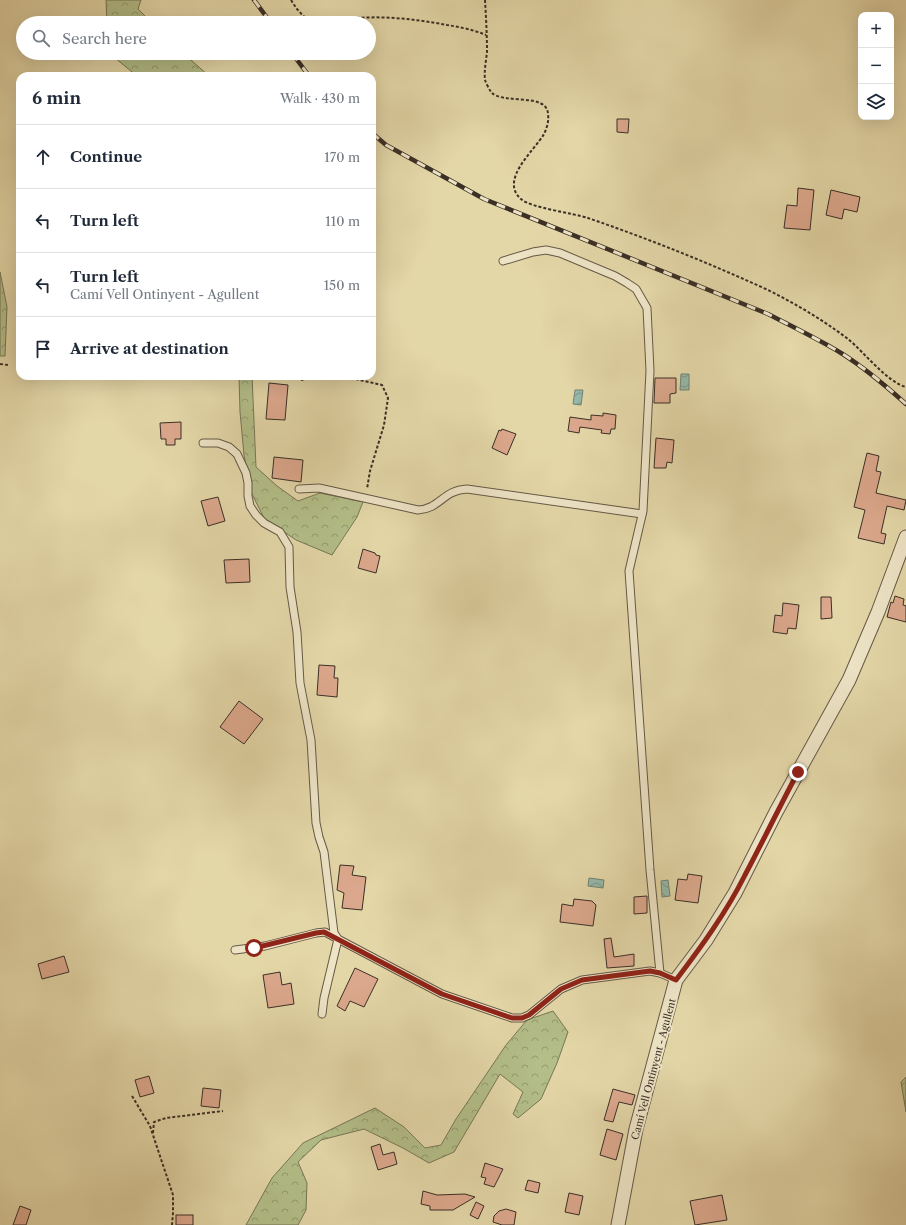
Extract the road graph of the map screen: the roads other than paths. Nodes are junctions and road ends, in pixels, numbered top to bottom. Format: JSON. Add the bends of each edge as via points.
{"nodes":[{"id":1,"x":503,"y":261,"type":"dead end"},
{"id":2,"x":203,"y":443,"type":"dead end"},
{"id":3,"x":299,"y":489,"type":"dead end"},
{"id":4,"x":642,"y":514,"type":"junction"},
{"id":5,"x":906,"y":537,"type":"edge"},
{"id":6,"x":338,"y":939,"type":"junction"},
{"id":7,"x":235,"y":950,"type":"dead end"},
{"id":8,"x":660,"y":973,"type":"junction"},
{"id":9,"x":676,"y":980,"type":"junction"},
{"id":10,"x":322,"y":1014,"type":"dead end"},
{"id":11,"x":618,"y":1225,"type":"edge"}],
"edges":[{"from":1,"to":4,"type":"lane","via":[[546,250],[560,253],[615,276],[636,289],[643,299],[649,322],[650,371]]},
{"from":2,"to":6,"type":"lane","via":[[218,443],[229,447],[237,454],[246,474],[250,506],[264,523],[280,532],[289,547],[290,587],[297,632],[300,683],[311,740],[316,823],[324,852],[334,933]]},
{"from":3,"to":4,"type":"lane","via":[[319,488],[418,510],[427,510],[450,493],[467,489]]},
{"from":4,"to":8,"type":"lane","via":[[629,570],[650,870]]},
{"from":5,"to":9,"type":"street","name":"Camí Vell Ontinyent - Agullent","via":[[850,680],[776,812],[735,893],[706,940]]},
{"from":6,"to":7,"type":"lane","via":[[324,932],[265,946]]},
{"from":6,"to":8,"type":"lane","via":[[442,994],[512,1018],[529,1015],[561,989],[582,980],[650,971]]},
{"from":6,"to":10,"type":"lane"},
{"from":8,"to":9,"type":"lane"},
{"from":9,"to":11,"type":"street","name":"Camí Vell Ontinyent - Agullent","via":[[636,1129]]}]}
